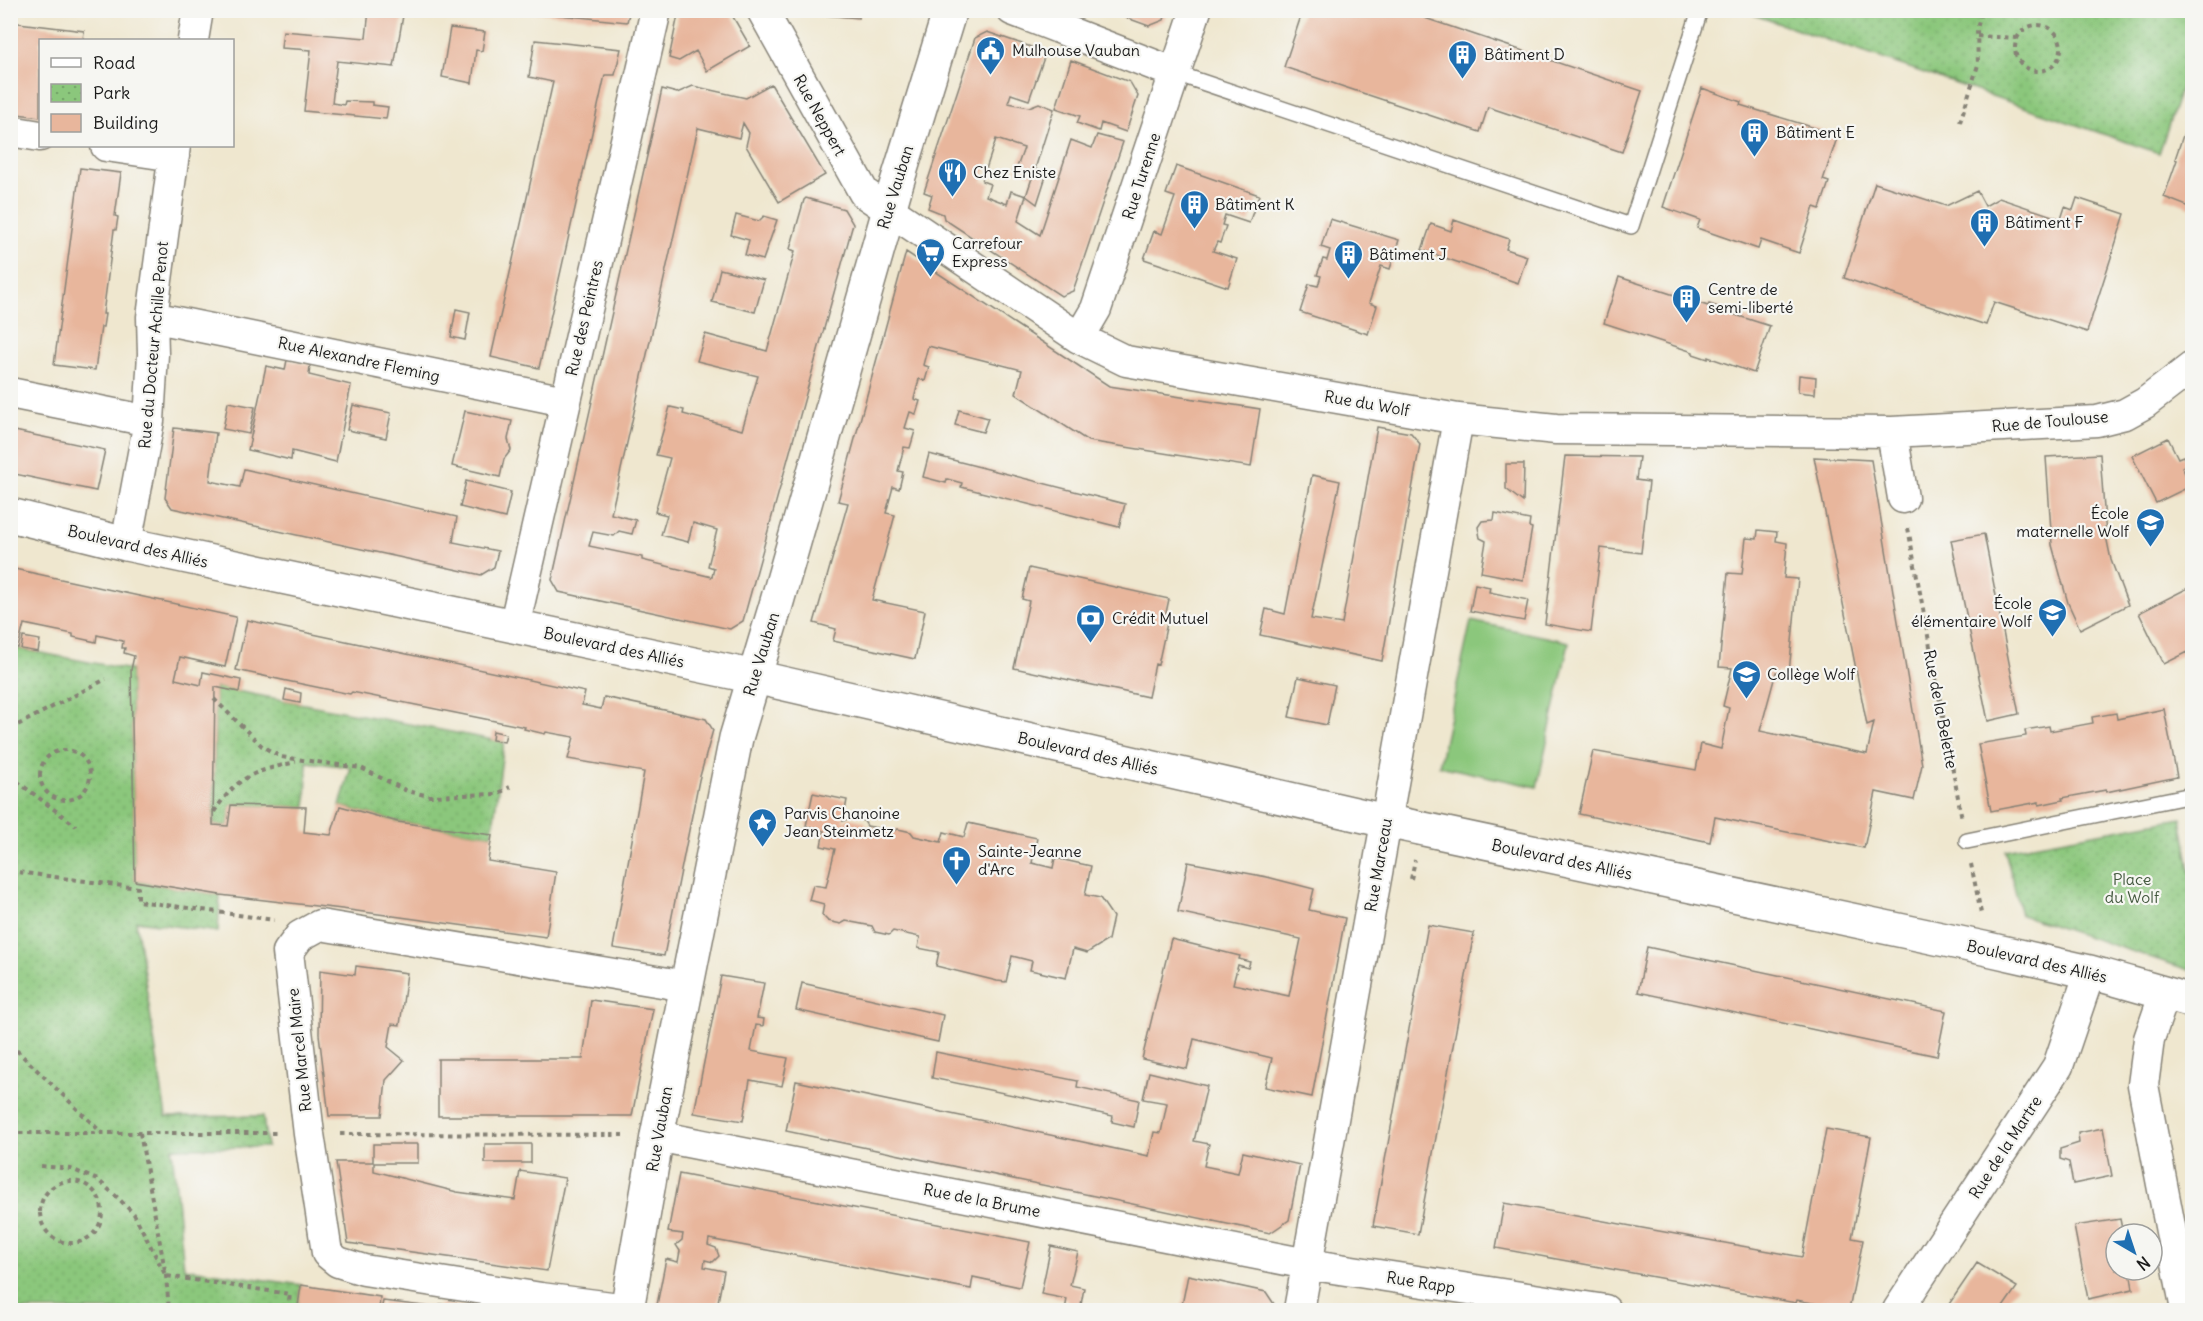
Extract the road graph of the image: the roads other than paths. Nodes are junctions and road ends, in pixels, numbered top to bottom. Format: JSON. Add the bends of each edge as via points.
{"nodes":[{"id":1,"x":198,"y":10,"type":"edge"},
{"id":2,"x":656,"y":10,"type":"edge"},
{"id":3,"x":762,"y":10,"type":"edge"},
{"id":4,"x":951,"y":10,"type":"edge"},
{"id":5,"x":1011,"y":10,"type":"edge"},
{"id":6,"x":1196,"y":10,"type":"edge"},
{"id":7,"x":1700,"y":10,"type":"edge"},
{"id":8,"x":193,"y":39,"type":"edge"},
{"id":9,"x":1175,"y":73,"type":"junction"},
{"id":10,"x":10,"y":131,"type":"edge"},
{"id":11,"x":39,"y":136,"type":"edge"},
{"id":12,"x":120,"y":147,"type":"edge"},
{"id":13,"x":175,"y":151,"type":"edge"},
{"id":14,"x":889,"y":209,"type":"junction"},
{"id":15,"x":152,"y":317,"type":"junction"},
{"id":16,"x":1079,"y":338,"type":"junction"},
{"id":17,"x":2193,"y":367,"type":"edge"},
{"id":18,"x":10,"y":393,"type":"edge"},
{"id":19,"x":565,"y":401,"type":"junction"},
{"id":20,"x":1458,"y":419,"type":"junction"},
{"id":21,"x":149,"y":420,"type":"junction"},
{"id":22,"x":1892,"y":432,"type":"junction"},
{"id":23,"x":1903,"y":498,"type":"road end"},
{"id":24,"x":10,"y":515,"type":"edge"},
{"id":25,"x":126,"y":544,"type":"junction"},
{"id":26,"x":513,"y":627,"type":"junction"},
{"id":27,"x":755,"y":677,"type":"junction"},
{"id":28,"x":2193,"y":795,"type":"edge"},
{"id":29,"x":1386,"y":821,"type":"junction"},
{"id":30,"x":1967,"y":841,"type":"road end"},
{"id":31,"x":2090,"y":972,"type":"junction"},
{"id":32,"x":686,"y":986,"type":"junction"},
{"id":33,"x":2179,"y":997,"type":"edge"},
{"id":34,"x":657,"y":1136,"type":"junction"},
{"id":35,"x":1307,"y":1264,"type":"junction"},
{"id":36,"x":627,"y":1310,"type":"edge"},
{"id":37,"x":1299,"y":1311,"type":"edge"},
{"id":38,"x":1605,"y":1311,"type":"edge"},
{"id":39,"x":1898,"y":1311,"type":"edge"},
{"id":40,"x":2186,"y":1311,"type":"edge"}],
"edges":[{"from":1,"to":8,"type":"street"},
{"from":2,"to":19,"type":"street","name":"Rue des Peintres"},
{"from":3,"to":14,"type":"street","name":"Rue Neppert","via":[[864,193]]},
{"from":4,"to":14,"type":"main road","name":"Rue Vauban"},
{"from":5,"to":9,"type":"street"},
{"from":6,"to":9,"type":"street","name":"Rue Turenne"},
{"from":7,"to":9,"type":"lane","via":[[1631,226]]},
{"from":9,"to":16,"type":"street","name":"Rue Turenne","via":[[1096,309]]},
{"from":10,"to":11,"type":"street"},
{"from":12,"to":13,"type":"street"},
{"from":13,"to":15,"type":"street","name":"Rue du Docteur Achille Penot"},
{"from":14,"to":16,"type":"street","name":"Rue du Wolf"},
{"from":14,"to":27,"type":"main road","name":"Rue Vauban"},
{"from":15,"to":19,"type":"street","name":"Rue Alexandre Fleming"},
{"from":15,"to":21,"type":"street","name":"Rue du Docteur Achille Penot"},
{"from":16,"to":20,"type":"street","name":"Rue du Wolf","via":[[1126,361]]},
{"from":17,"to":22,"type":"street","name":"Rue de Toulouse","via":[[2145,403],[2125,414],[2097,421]]},
{"from":18,"to":21,"type":"street"},
{"from":19,"to":26,"type":"street","name":"Rue des Peintres"},
{"from":20,"to":22,"type":"street","name":"Rue du Wolf","via":[[1556,429]]},
{"from":20,"to":29,"type":"street","name":"Rue Marceau"},
{"from":21,"to":25,"type":"street","name":"Rue du Docteur Achille Penot"},
{"from":22,"to":23,"type":"street"},
{"from":24,"to":25,"type":"main road","name":"Boulevard des Alliés"},
{"from":25,"to":26,"type":"main road","name":"Boulevard des Alliés"},
{"from":26,"to":27,"type":"main road","name":"Boulevard des Alliés"},
{"from":27,"to":29,"type":"main road","name":"Boulevard des Alliés"},
{"from":27,"to":32,"type":"main road","name":"Rue Vauban","via":[[736,738]]},
{"from":28,"to":30,"type":"lane"},
{"from":29,"to":31,"type":"main road","name":"Boulevard des Alliés"},
{"from":29,"to":35,"type":"street","name":"Rue Marceau"},
{"from":31,"to":33,"type":"main road","name":"Boulevard des Alliés"},
{"from":31,"to":39,"type":"street","name":"Rue de la Martre","via":[[2058,1066]]},
{"from":32,"to":34,"type":"main road","name":"Rue Vauban"},
{"from":32,"to":36,"type":"street","name":"Rue Marcel Maire","via":[[320,925],[300,936],[288,952],[327,1253],[349,1267],[384,1274]]},
{"from":33,"to":40,"type":"street","via":[[2149,1039],[2143,1085]]},
{"from":34,"to":35,"type":"street","name":"Rue de la Brume"},
{"from":34,"to":36,"type":"main road","name":"Rue Vauban"},
{"from":35,"to":37,"type":"street","name":"Rue Marceau"},
{"from":35,"to":38,"type":"street","name":"Rue Rapp"}]}
